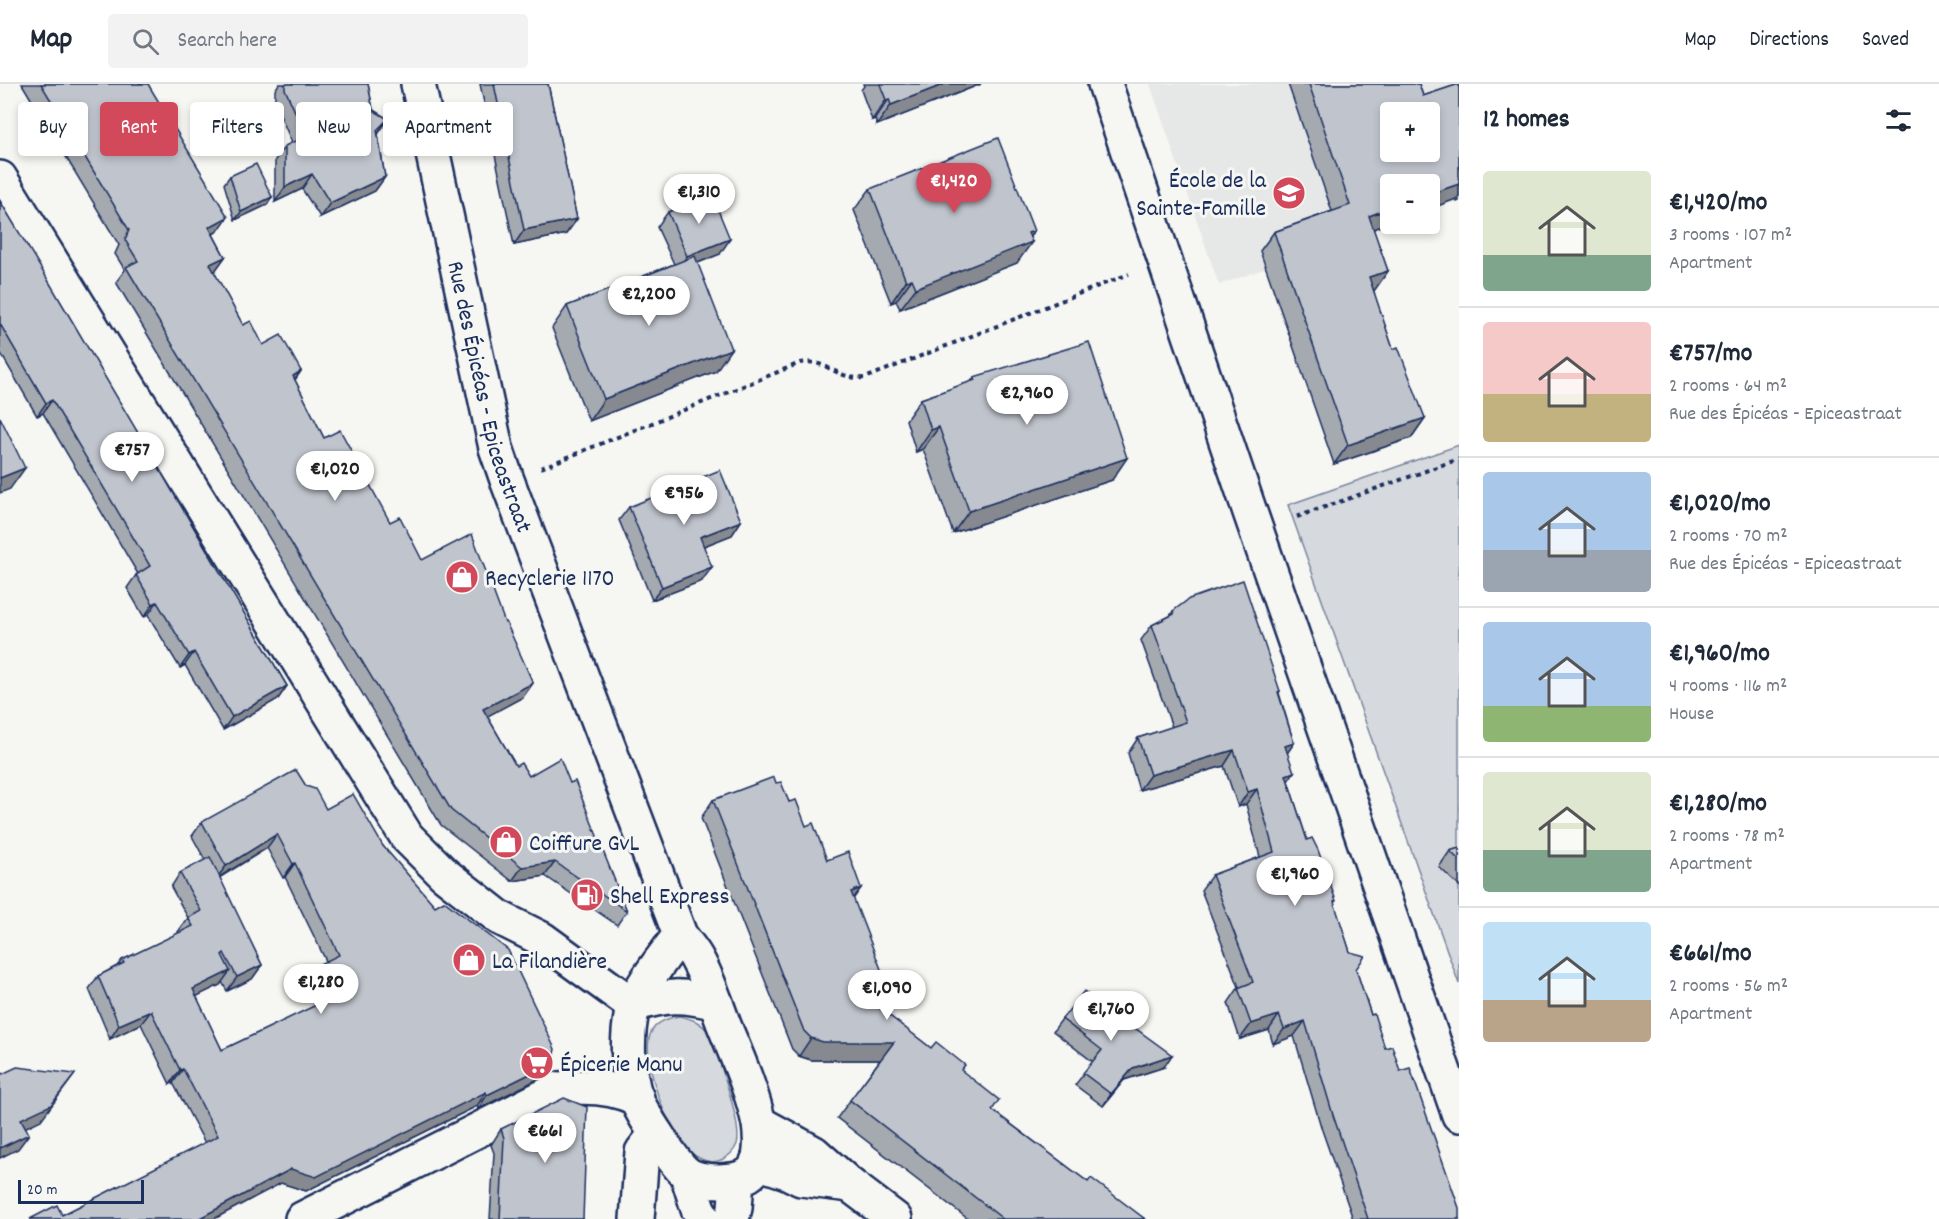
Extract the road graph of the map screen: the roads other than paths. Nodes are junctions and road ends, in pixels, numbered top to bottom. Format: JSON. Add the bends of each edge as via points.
{"nodes":[{"id":1,"x":418,"y":84,"type":"edge"},
{"id":2,"x":1105,"y":84,"type":"edge"},
{"id":3,"x":0,"y":178,"type":"edge"},
{"id":4,"x":680,"y":935,"type":"junction"},
{"id":5,"x":716,"y":1004,"type":"junction"},
{"id":6,"x":633,"y":1005,"type":"junction"},
{"id":7,"x":637,"y":1098,"type":"junction"},
{"id":8,"x":1459,"y":1115,"type":"edge"},
{"id":9,"x":759,"y":1123,"type":"junction"},
{"id":10,"x":656,"y":1134,"type":"junction"},
{"id":11,"x":747,"y":1171,"type":"junction"},
{"id":12,"x":687,"y":1174,"type":"junction"},
{"id":13,"x":850,"y":1185,"type":"junction"},
{"id":14,"x":302,"y":1219,"type":"edge"},
{"id":15,"x":637,"y":1219,"type":"edge"},
{"id":16,"x":704,"y":1219,"type":"edge"},
{"id":17,"x":732,"y":1219,"type":"edge"},
{"id":18,"x":894,"y":1219,"type":"edge"}],
"edges":[{"from":1,"to":4,"type":"street","name":"Rue des Épicéas - Epiceastraat","via":[[496,448]]},
{"from":2,"to":8,"type":"street"},
{"from":3,"to":6,"type":"street","via":[[407,837],[444,874],[500,918],[542,939]]},
{"from":4,"to":5,"type":"street","name":"Rue des Épicéas - Epiceastraat","via":[[698,960]]},
{"from":4,"to":6,"type":"street"},
{"from":5,"to":6,"type":"street","via":[[692,996],[660,997]]},
{"from":5,"to":9,"type":"street","name":"Rue des Épicéas - Epiceastraat"},
{"from":6,"to":7,"type":"street","via":[[630,1062]]},
{"from":7,"to":10,"type":"street"},
{"from":7,"to":14,"type":"street","via":[[597,1088],[559,1089]]},
{"from":9,"to":11,"type":"street","name":"Rue des Épicéas - Epiceastraat","via":[[761,1146]]},
{"from":9,"to":13,"type":"street","via":[[814,1153]]},
{"from":10,"to":12,"type":"street"},
{"from":10,"to":15,"type":"street","via":[[642,1152]]},
{"from":11,"to":12,"type":"street","via":[[711,1181]]},
{"from":11,"to":13,"type":"street","via":[[787,1172],[801,1179]]},
{"from":11,"to":17,"type":"street","name":"Rue des Épicéas - Epiceastraat"},
{"from":12,"to":16,"type":"street"},
{"from":13,"to":18,"type":"street"}]}
